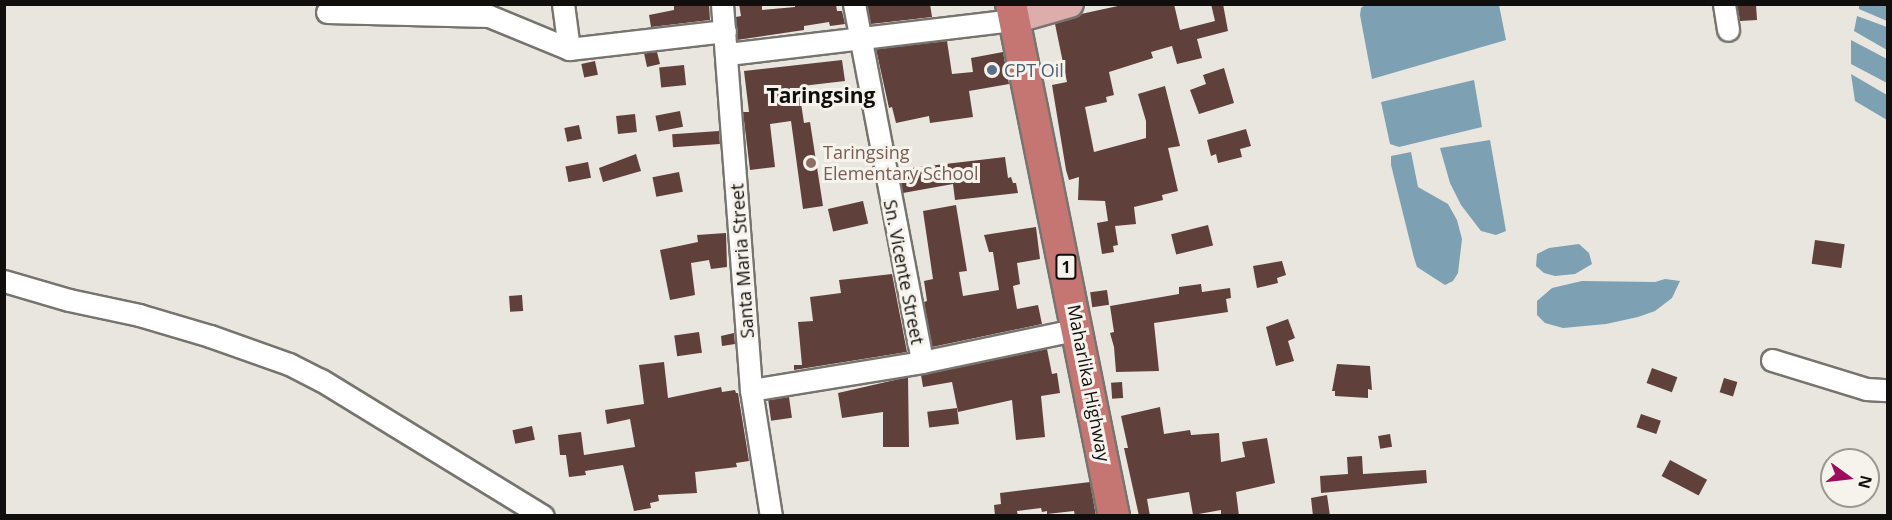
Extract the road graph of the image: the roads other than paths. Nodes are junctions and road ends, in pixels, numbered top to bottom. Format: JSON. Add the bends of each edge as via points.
{"nodes":[{"id":1,"x":563,"y":4,"type":"edge"},
{"id":2,"x":722,"y":4,"type":"edge"},
{"id":3,"x":854,"y":4,"type":"edge"},
{"id":4,"x":1070,"y":4,"type":"edge"},
{"id":5,"x":1724,"y":4,"type":"edge"},
{"id":6,"x":360,"y":9,"type":"edge"},
{"id":7,"x":489,"y":10,"type":"edge"},
{"id":8,"x":327,"y":12,"type":"dead end"},
{"id":9,"x":1012,"y":12,"type":"edge"},
{"id":10,"x":1728,"y":30,"type":"dead end"},
{"id":11,"x":725,"y":32,"type":"junction"},
{"id":12,"x":859,"y":37,"type":"junction"},
{"id":13,"x":569,"y":49,"type":"junction"},
{"id":14,"x":728,"y":54,"type":"junction"},
{"id":15,"x":4,"y":281,"type":"edge"},
{"id":16,"x":1078,"y":328,"type":"junction"},
{"id":17,"x":1772,"y":360,"type":"dead end"},
{"id":18,"x":922,"y":362,"type":"junction"},
{"id":19,"x":751,"y":390,"type":"junction"},
{"id":20,"x":1887,"y":390,"type":"edge"},
{"id":21,"x":543,"y":516,"type":"edge"},
{"id":22,"x":771,"y":516,"type":"edge"},
{"id":23,"x":1114,"y":516,"type":"edge"}],
"edges":[{"from":1,"to":13,"type":"street"},
{"from":2,"to":11,"type":"street","name":"Santa Maria Street"},
{"from":3,"to":12,"type":"street","name":"Sn. Vicente Street"},
{"from":4,"to":9,"type":"main road"},
{"from":5,"to":10,"type":"street"},
{"from":6,"to":7,"type":"street"},
{"from":6,"to":8,"type":"street"},
{"from":7,"to":13,"type":"street"},
{"from":9,"to":12,"type":"street"},
{"from":9,"to":16,"type":"highway","name":"Maharlika Highway","number":"1"},
{"from":11,"to":13,"type":"street"},
{"from":11,"to":14,"type":"street","name":"Santa Maria Street"},
{"from":12,"to":14,"type":"street"},
{"from":12,"to":18,"type":"street","name":"Sn. Vicente Street"},
{"from":14,"to":19,"type":"street","name":"Santa Maria Street"},
{"from":15,"to":21,"type":"street","via":[[139,315],[289,364]]},
{"from":16,"to":18,"type":"street"},
{"from":16,"to":23,"type":"highway","name":"Maharlika Highway","number":"1"},
{"from":17,"to":20,"type":"street","via":[[1866,389]]},
{"from":18,"to":19,"type":"street"},
{"from":19,"to":22,"type":"street","name":"Santa Maria Street"}]}
